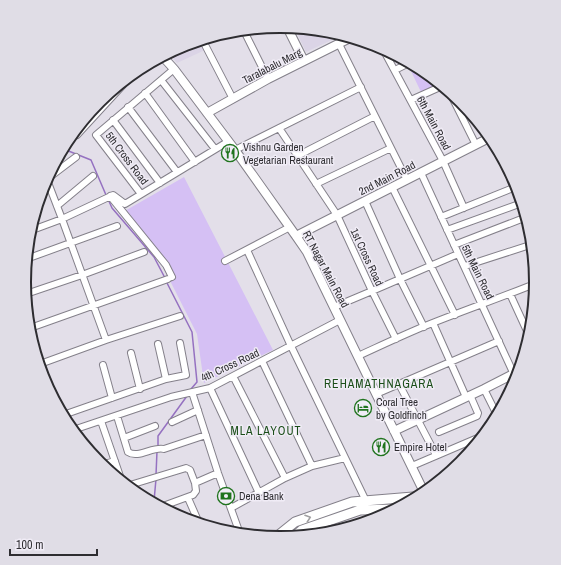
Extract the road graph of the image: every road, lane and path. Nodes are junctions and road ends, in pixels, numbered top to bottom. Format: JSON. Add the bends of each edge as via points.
{"nodes":[{"id":1,"x":290,"y":34,"type":"edge"},
{"id":2,"x":246,"y":35,"type":"edge"},
{"id":3,"x":343,"y":42,"type":"edge"},
{"id":4,"x":339,"y":44,"type":"junction"},
{"id":5,"x":205,"y":45,"type":"edge"},
{"id":6,"x":388,"y":58,"type":"edge"},
{"id":7,"x":166,"y":61,"type":"edge"},
{"id":8,"x":304,"y":61,"type":"junction"},
{"id":9,"x":404,"y":66,"type":"edge"},
{"id":10,"x":174,"y":69,"type":"junction"},
{"id":11,"x":395,"y":70,"type":"junction"},
{"id":12,"x":268,"y":79,"type":"junction"},
{"id":13,"x":161,"y":80,"type":"junction"},
{"id":14,"x":361,"y":87,"type":"junction"},
{"id":15,"x":437,"y":89,"type":"edge"},
{"id":16,"x":145,"y":94,"type":"junction"},
{"id":17,"x":233,"y":99,"type":"junction"},
{"id":18,"x":411,"y":100,"type":"junction"},
{"id":19,"x":456,"y":105,"type":"edge"},
{"id":20,"x":128,"y":108,"type":"junction"},
{"id":21,"x":207,"y":113,"type":"junction"},
{"id":22,"x":375,"y":116,"type":"junction"},
{"id":23,"x":113,"y":120,"type":"junction"},
{"id":24,"x":279,"y":128,"type":"junction"},
{"id":25,"x":485,"y":140,"type":"edge"},
{"id":26,"x":229,"y":141,"type":"junction"},
{"id":27,"x":476,"y":145,"type":"junction"},
{"id":28,"x":391,"y":148,"type":"junction"},
{"id":29,"x":215,"y":149,"type":"junction"},
{"id":30,"x":236,"y":150,"type":"junction"},
{"id":31,"x":297,"y":156,"type":"junction"},
{"id":32,"x":76,"y":158,"type":"dead end"},
{"id":33,"x":443,"y":161,"type":"junction"},
{"id":34,"x":195,"y":162,"type":"junction"},
{"id":35,"x":57,"y":172,"type":"edge"},
{"id":36,"x":178,"y":172,"type":"junction"},
{"id":37,"x":421,"y":173,"type":"junction"},
{"id":38,"x":93,"y":176,"type":"dead end"},
{"id":39,"x":406,"y":180,"type":"junction"},
{"id":40,"x":160,"y":183,"type":"junction"},
{"id":41,"x":316,"y":184,"type":"junction"},
{"id":42,"x":50,"y":187,"type":"edge"},
{"id":43,"x":392,"y":187,"type":"junction"},
{"id":44,"x":512,"y":189,"type":"edge"},
{"id":45,"x":141,"y":194,"type":"junction"},
{"id":46,"x":106,"y":198,"type":"junction"},
{"id":47,"x":365,"y":201,"type":"junction"},
{"id":48,"x":518,"y":204,"type":"edge"},
{"id":49,"x":57,"y":206,"type":"junction"},
{"id":50,"x":464,"y":208,"type":"junction"},
{"id":51,"x":337,"y":215,"type":"junction"},
{"id":52,"x":441,"y":217,"type":"junction"},
{"id":53,"x":62,"y":219,"type":"junction"},
{"id":54,"x":521,"y":219,"type":"edge"},
{"id":55,"x":117,"y":226,"type":"dead end"},
{"id":56,"x":290,"y":227,"type":"junction"},
{"id":57,"x":37,"y":228,"type":"edge"},
{"id":58,"x":447,"y":230,"type":"junction"},
{"id":59,"x":296,"y":236,"type":"junction"},
{"id":60,"x":70,"y":243,"type":"junction"},
{"id":61,"x":454,"y":245,"type":"junction"},
{"id":62,"x":527,"y":246,"type":"edge"},
{"id":63,"x":247,"y":250,"type":"junction"},
{"id":64,"x":144,"y":252,"type":"dead end"},
{"id":65,"x":458,"y":254,"type":"junction"},
{"id":66,"x":33,"y":257,"type":"edge"},
{"id":67,"x":224,"y":261,"type":"dead end"},
{"id":68,"x":430,"y":266,"type":"junction"},
{"id":69,"x":464,"y":266,"type":"junction"},
{"id":70,"x":82,"y":275,"type":"junction"},
{"id":71,"x":400,"y":279,"type":"junction"},
{"id":72,"x":530,"y":286,"type":"edge"},
{"id":73,"x":372,"y":291,"type":"junction"},
{"id":74,"x":32,"y":292,"type":"edge"},
{"id":75,"x":510,"y":294,"type":"junction"},
{"id":76,"x":482,"y":304,"type":"junction"},
{"id":77,"x":93,"y":306,"type":"junction"},
{"id":78,"x":334,"y":307,"type":"junction"},
{"id":79,"x":455,"y":315,"type":"junction"},
{"id":80,"x":180,"y":316,"type":"dead end"},
{"id":81,"x":340,"y":320,"type":"junction"},
{"id":82,"x":433,"y":323,"type":"junction"},
{"id":83,"x":35,"y":326,"type":"edge"},
{"id":84,"x":424,"y":326,"type":"junction"},
{"id":85,"x":526,"y":328,"type":"edge"},
{"id":86,"x":396,"y":339,"type":"junction"},
{"id":87,"x":106,"y":340,"type":"junction"},
{"id":88,"x":499,"y":341,"type":"junction"},
{"id":89,"x":180,"y":342,"type":"dead end"},
{"id":90,"x":158,"y":344,"type":"dead end"},
{"id":91,"x":291,"y":346,"type":"junction"},
{"id":92,"x":131,"y":353,"type":"dead end"},
{"id":93,"x":358,"y":356,"type":"junction"},
{"id":94,"x":262,"y":361,"type":"junction"},
{"id":95,"x":450,"y":362,"type":"junction"},
{"id":96,"x":44,"y":363,"type":"edge"},
{"id":97,"x":103,"y":365,"type":"dead end"},
{"id":98,"x":514,"y":370,"type":"edge"},
{"id":99,"x":233,"y":376,"type":"junction"},
{"id":100,"x":511,"y":378,"type":"edge"},
{"id":101,"x":166,"y":379,"type":"junction"},
{"id":102,"x":399,"y":384,"type":"junction"},
{"id":103,"x":210,"y":388,"type":"junction"},
{"id":104,"x":140,"y":389,"type":"junction"},
{"id":105,"x":484,"y":389,"type":"junction"},
{"id":106,"x":190,"y":392,"type":"junction"},
{"id":107,"x":376,"y":394,"type":"junction"},
{"id":108,"x":468,"y":396,"type":"junction"},
{"id":109,"x":112,"y":398,"type":"junction"},
{"id":110,"x":198,"y":410,"type":"junction"},
{"id":111,"x":495,"y":410,"type":"edge"},
{"id":112,"x":68,"y":413,"type":"edge"},
{"id":113,"x":117,"y":416,"type":"junction"},
{"id":114,"x":418,"y":420,"type":"junction"},
{"id":115,"x":101,"y":421,"type":"junction"},
{"id":116,"x":172,"y":422,"type":"dead end"},
{"id":117,"x":155,"y":426,"type":"dead end"},
{"id":118,"x":79,"y":428,"type":"edge"},
{"id":119,"x":394,"y":430,"type":"junction"},
{"id":120,"x":439,"y":432,"type":"dead end"},
{"id":121,"x":206,"y":435,"type":"junction"},
{"id":122,"x":124,"y":438,"type":"junction"},
{"id":123,"x":474,"y":440,"type":"edge"},
{"id":124,"x":436,"y":455,"type":"junction"},
{"id":125,"x":345,"y":458,"type":"junction"},
{"id":126,"x":115,"y":461,"type":"junction"},
{"id":127,"x":108,"y":463,"type":"edge"},
{"id":128,"x":312,"y":466,"type":"junction"},
{"id":129,"x":412,"y":466,"type":"junction"},
{"id":130,"x":119,"y":472,"type":"edge"},
{"id":131,"x":218,"y":473,"type":"junction"},
{"id":132,"x":285,"y":478,"type":"junction"},
{"id":133,"x":134,"y":484,"type":"edge"},
{"id":134,"x":195,"y":484,"type":"junction"},
{"id":135,"x":422,"y":488,"type":"edge"},
{"id":136,"x":259,"y":493,"type":"junction"},
{"id":137,"x":407,"y":497,"type":"edge"},
{"id":138,"x":188,"y":498,"type":"junction"},
{"id":139,"x":366,"y":501,"type":"junction"},
{"id":140,"x":167,"y":505,"type":"edge"},
{"id":141,"x":231,"y":508,"type":"junction"},
{"id":142,"x":384,"y":509,"type":"edge"},
{"id":143,"x":197,"y":518,"type":"edge"},
{"id":144,"x":238,"y":528,"type":"edge"},
{"id":145,"x":301,"y":531,"type":"edge"},
{"id":146,"x":283,"y":532,"type":"edge"}],
"edges":[{"from":1,"to":8,"type":"street"},
{"from":2,"to":12,"type":"street"},
{"from":3,"to":4,"type":"street","name":"Taralabalu Marg"},
{"from":4,"to":8,"type":"street","name":"Taralabalu Marg"},
{"from":4,"to":14,"type":"street"},
{"from":5,"to":17,"type":"street"},
{"from":6,"to":11,"type":"street","name":"6th Main Road"},
{"from":7,"to":10,"type":"street","name":"RT Nagar Main Road"},
{"from":8,"to":12,"type":"street","name":"Taralabalu Marg"},
{"from":9,"to":11,"type":"street"},
{"from":10,"to":13,"type":"street"},
{"from":10,"to":21,"type":"street","name":"RT Nagar Main Road"},
{"from":11,"to":18,"type":"street","name":"6th Main Road"},
{"from":12,"to":17,"type":"street","name":"Taralabalu Marg"},
{"from":13,"to":16,"type":"street"},
{"from":13,"to":29,"type":"street"},
{"from":14,"to":22,"type":"street"},
{"from":14,"to":24,"type":"street"},
{"from":15,"to":18,"type":"street"},
{"from":16,"to":20,"type":"street"},
{"from":16,"to":34,"type":"street"},
{"from":17,"to":21,"type":"street","name":"Taralabalu Marg"},
{"from":18,"to":33,"type":"street","name":"6th Main Road"},
{"from":19,"to":27,"type":"street"},
{"from":20,"to":23,"type":"street"},
{"from":20,"to":36,"type":"street"},
{"from":21,"to":26,"type":"street","name":"RT Nagar Main Road"},
{"from":22,"to":28,"type":"street"},
{"from":22,"to":31,"type":"street"},
{"from":23,"to":40,"type":"street"},
{"from":23,"to":45,"type":"street","name":"5th Cross Road","via":[[96,135]]},
{"from":24,"to":30,"type":"street"},
{"from":24,"to":31,"type":"street","name":"1st Cross Road"},
{"from":25,"to":27,"type":"street","name":"2nd Main Road"},
{"from":26,"to":29,"type":"street"},
{"from":26,"to":30,"type":"street","name":"RT Nagar Main Road"},
{"from":27,"to":33,"type":"street","name":"2nd Main Road"},
{"from":28,"to":39,"type":"street"},
{"from":28,"to":41,"type":"street"},
{"from":29,"to":34,"type":"street"},
{"from":30,"to":56,"type":"street","name":"RT Nagar Main Road"},
{"from":31,"to":41,"type":"street","name":"1st Cross Road"},
{"from":32,"to":35,"type":"street"},
{"from":33,"to":37,"type":"street","name":"2nd Main Road"},
{"from":33,"to":50,"type":"street","name":"6th Main Road"},
{"from":34,"to":36,"type":"street"},
{"from":36,"to":40,"type":"street"},
{"from":37,"to":39,"type":"street","name":"2nd Main Road"},
{"from":37,"to":52,"type":"street","name":"5th Main Road"},
{"from":38,"to":49,"type":"street"},
{"from":39,"to":43,"type":"street","name":"2nd Main Road"},
{"from":40,"to":45,"type":"street"},
{"from":41,"to":51,"type":"street","name":"1st Cross Road"},
{"from":42,"to":49,"type":"street"},
{"from":43,"to":47,"type":"street","name":"2nd Main Road"},
{"from":43,"to":68,"type":"street"},
{"from":44,"to":50,"type":"street"},
{"from":45,"to":46,"type":"street","via":[[125,204],[113,195]]},
{"from":46,"to":53,"type":"street"},
{"from":46,"to":77,"type":"street","via":[[166,265],[166,280]]},
{"from":47,"to":51,"type":"street","name":"2nd Main Road"},
{"from":47,"to":71,"type":"street"},
{"from":48,"to":58,"type":"street"},
{"from":49,"to":53,"type":"street"},
{"from":50,"to":52,"type":"street"},
{"from":51,"to":59,"type":"street","name":"2nd Main Road"},
{"from":51,"to":73,"type":"street","name":"1st Cross Road"},
{"from":52,"to":58,"type":"street","name":"5th Main Road"},
{"from":53,"to":57,"type":"street"},
{"from":53,"to":60,"type":"street"},
{"from":54,"to":61,"type":"street"},
{"from":55,"to":60,"type":"street"},
{"from":56,"to":59,"type":"street","name":"RT Nagar Main Road"},
{"from":56,"to":63,"type":"street"},
{"from":58,"to":61,"type":"street","name":"5th Main Road"},
{"from":59,"to":78,"type":"street","name":"RT Nagar Main Road"},
{"from":60,"to":66,"type":"street"},
{"from":60,"to":70,"type":"street"},
{"from":61,"to":65,"type":"street","name":"5th Main Road"},
{"from":62,"to":69,"type":"street"},
{"from":63,"to":67,"type":"street"},
{"from":63,"to":91,"type":"street"},
{"from":64,"to":70,"type":"street"},
{"from":65,"to":68,"type":"street"},
{"from":65,"to":69,"type":"street","name":"5th Main Road"},
{"from":68,"to":71,"type":"street"},
{"from":68,"to":79,"type":"street"},
{"from":69,"to":76,"type":"street","name":"5th Main Road"},
{"from":70,"to":74,"type":"street"},
{"from":70,"to":77,"type":"street"},
{"from":71,"to":73,"type":"street"},
{"from":71,"to":84,"type":"street"},
{"from":72,"to":75,"type":"street"},
{"from":73,"to":78,"type":"street"},
{"from":73,"to":86,"type":"street","name":"1st Cross Road"},
{"from":75,"to":76,"type":"street"},
{"from":75,"to":85,"type":"street"},
{"from":76,"to":79,"type":"street"},
{"from":76,"to":88,"type":"street","name":"5th Main Road"},
{"from":77,"to":83,"type":"street"},
{"from":77,"to":87,"type":"street"},
{"from":78,"to":81,"type":"street","name":"RT Nagar Main Road"},
{"from":79,"to":82,"type":"street"},
{"from":80,"to":87,"type":"street"},
{"from":81,"to":91,"type":"street","name":"4th Cross Road"},
{"from":81,"to":93,"type":"street","name":"RT Nagar Main Road"},
{"from":82,"to":84,"type":"street"},
{"from":82,"to":95,"type":"street"},
{"from":84,"to":86,"type":"street"},
{"from":86,"to":93,"type":"street"},
{"from":87,"to":96,"type":"street"},
{"from":88,"to":95,"type":"street"},
{"from":88,"to":98,"type":"street","name":"5th Main Road"},
{"from":89,"to":101,"type":"street","via":[[186,375]]},
{"from":90,"to":101,"type":"street"},
{"from":91,"to":94,"type":"street","name":"4th Cross Road"},
{"from":91,"to":125,"type":"street"},
{"from":92,"to":104,"type":"street"},
{"from":93,"to":107,"type":"street","name":"RT Nagar Main Road"},
{"from":94,"to":99,"type":"street","name":"4th Cross Road"},
{"from":94,"to":128,"type":"street"},
{"from":95,"to":102,"type":"street"},
{"from":95,"to":108,"type":"street"},
{"from":97,"to":109,"type":"street"},
{"from":99,"to":103,"type":"street","name":"4th Cross Road"},
{"from":99,"to":132,"type":"street"},
{"from":100,"to":105,"type":"street"},
{"from":101,"to":104,"type":"street"},
{"from":102,"to":107,"type":"street"},
{"from":102,"to":114,"type":"street"},
{"from":103,"to":106,"type":"street","name":"4th Cross Road"},
{"from":103,"to":136,"type":"street"},
{"from":104,"to":109,"type":"street"},
{"from":105,"to":108,"type":"street"},
{"from":105,"to":111,"type":"street"},
{"from":106,"to":110,"type":"street"},
{"from":106,"to":113,"type":"street","name":"4th Cross Road"},
{"from":107,"to":119,"type":"street","name":"RT Nagar Main Road"},
{"from":108,"to":114,"type":"street"},
{"from":108,"to":120,"type":"street","via":[[478,413],[477,416]]},
{"from":109,"to":112,"type":"street"},
{"from":110,"to":116,"type":"street"},
{"from":110,"to":121,"type":"street"},
{"from":113,"to":115,"type":"street","name":"4th Cross Road"},
{"from":113,"to":122,"type":"street"},
{"from":114,"to":119,"type":"street"},
{"from":114,"to":124,"type":"street"},
{"from":115,"to":118,"type":"street","name":"4th Cross Road"},
{"from":115,"to":126,"type":"street"},
{"from":117,"to":122,"type":"street"},
{"from":119,"to":129,"type":"street","name":"RT Nagar Main Road"},
{"from":121,"to":122,"type":"street","via":[[164,449],[135,454],[128,452]]},
{"from":121,"to":131,"type":"street"},
{"from":123,"to":124,"type":"street"},
{"from":124,"to":129,"type":"street"},
{"from":125,"to":128,"type":"street"},
{"from":125,"to":139,"type":"street"},
{"from":126,"to":127,"type":"street"},
{"from":126,"to":130,"type":"street"},
{"from":128,"to":132,"type":"street"},
{"from":129,"to":135,"type":"street","name":"RT Nagar Main Road"},
{"from":131,"to":134,"type":"street"},
{"from":131,"to":141,"type":"street"},
{"from":132,"to":136,"type":"street"},
{"from":133,"to":134,"type":"street","via":[[186,468],[190,470]]},
{"from":134,"to":138,"type":"street","via":[[196,491]]},
{"from":136,"to":141,"type":"street"},
{"from":137,"to":139,"type":"main road"},
{"from":138,"to":140,"type":"street"},
{"from":138,"to":143,"type":"street"},
{"from":146,"to":139,"type":"main road","one_way":true,"via":[[295,522],[352,502]]},
{"from":141,"to":144,"type":"street"},
{"from":142,"to":145,"type":"main road","via":[[360,510]]}]}
